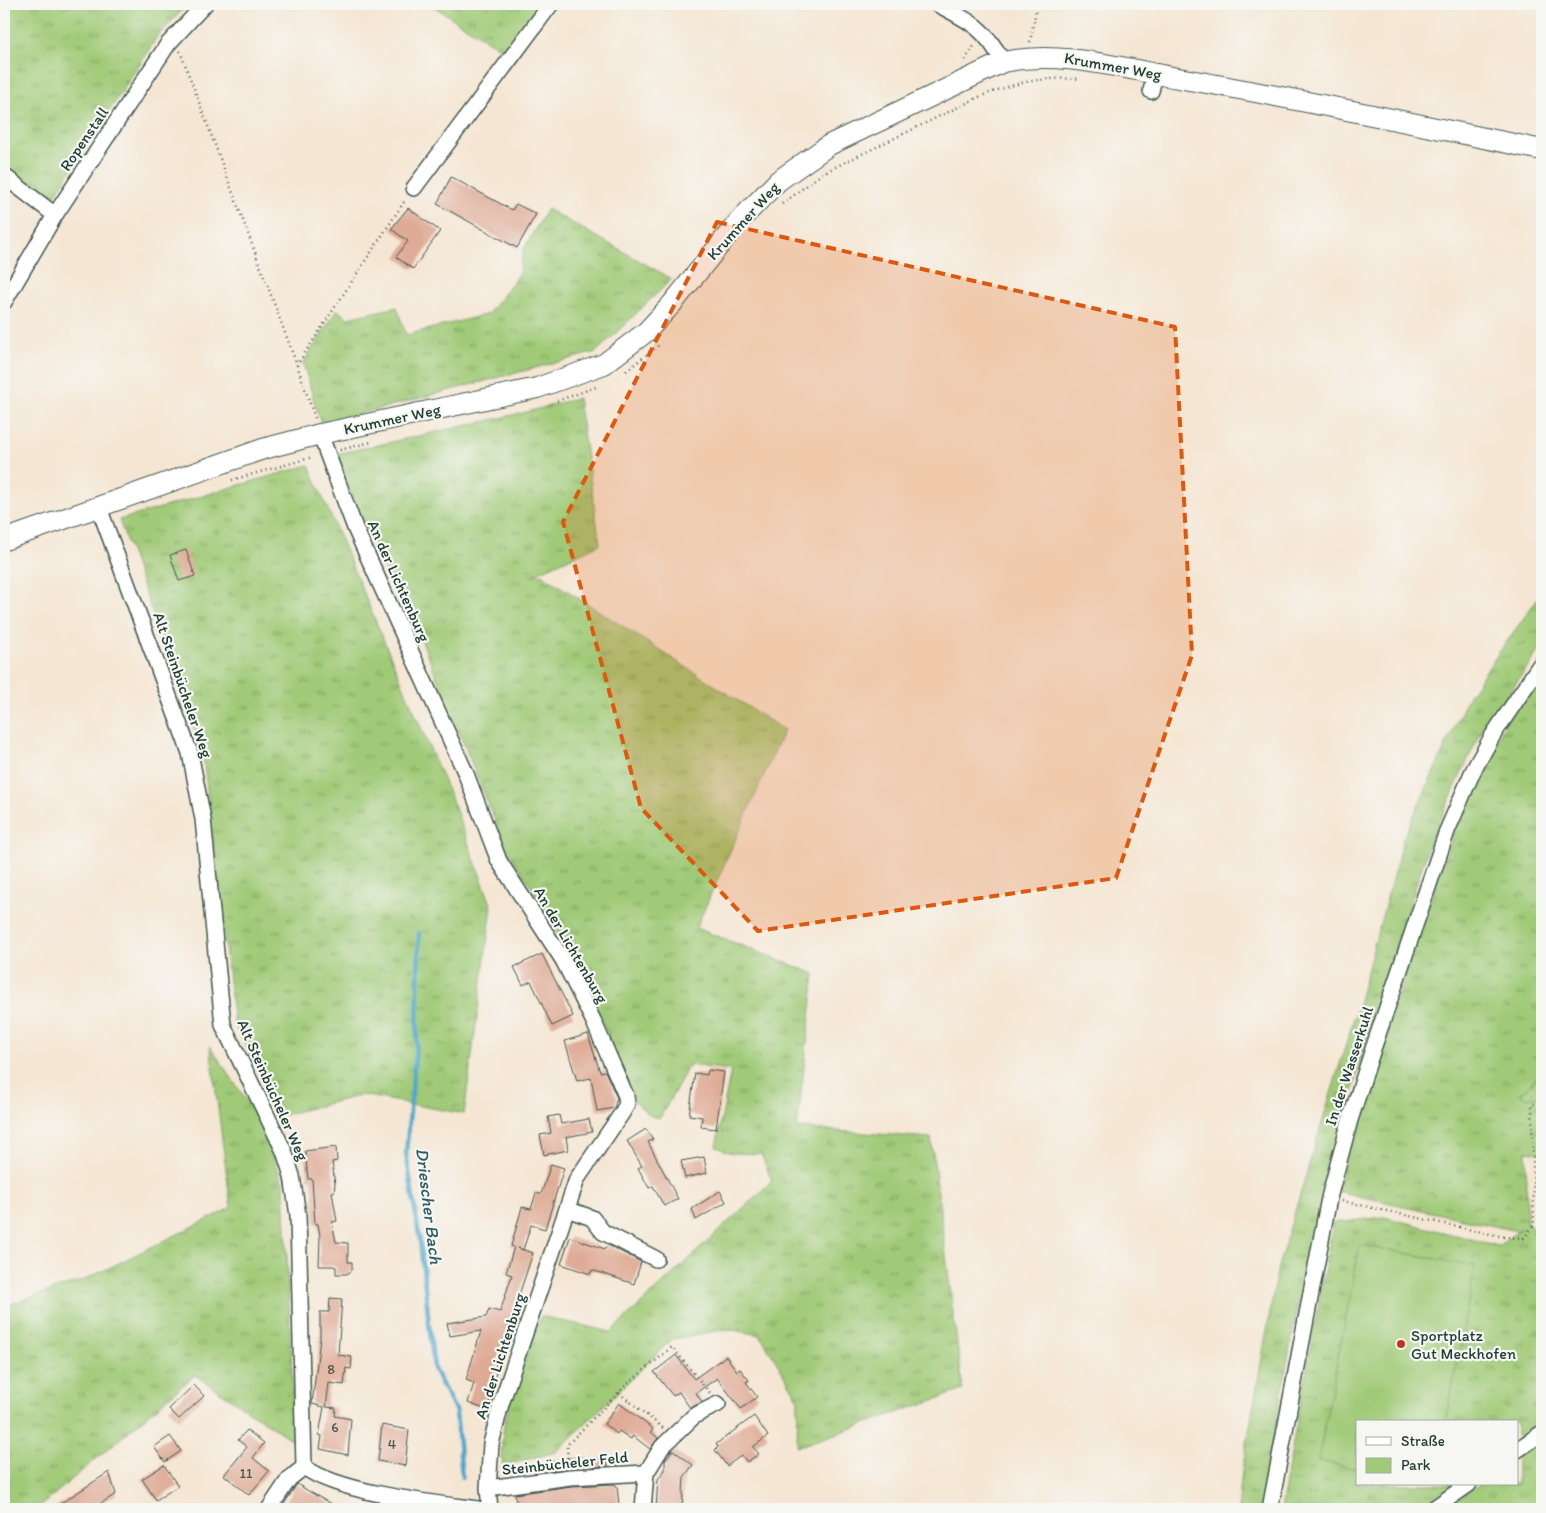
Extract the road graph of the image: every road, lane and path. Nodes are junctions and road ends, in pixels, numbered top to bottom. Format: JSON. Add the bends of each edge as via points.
{"nodes":[{"id":1,"x":205,"y":4,"type":"edge"},
{"id":2,"x":551,"y":4,"type":"edge"},
{"id":3,"x":937,"y":4,"type":"edge"},
{"id":4,"x":1037,"y":4,"type":"edge"},
{"id":5,"x":974,"y":23,"type":"junction"},
{"id":6,"x":168,"y":44,"type":"junction"},
{"id":7,"x":1028,"y":57,"type":"junction"},
{"id":8,"x":1003,"y":62,"type":"junction"},
{"id":9,"x":970,"y":76,"type":"junction"},
{"id":10,"x":1083,"y":80,"type":"dead end"},
{"id":11,"x":979,"y":97,"type":"junction"},
{"id":12,"x":1542,"y":150,"type":"edge"},
{"id":13,"x":4,"y":176,"type":"edge"},
{"id":14,"x":414,"y":188,"type":"joint"},
{"id":15,"x":776,"y":209,"type":"dead end"},
{"id":16,"x":54,"y":215,"type":"junction"},
{"id":17,"x":4,"y":302,"type":"edge"},
{"id":18,"x":660,"y":343,"type":"dead end"},
{"id":19,"x":297,"y":365,"type":"junction"},
{"id":20,"x":622,"y":373,"type":"dead end"},
{"id":21,"x":597,"y":386,"type":"dead end"},
{"id":22,"x":551,"y":402,"type":"dead end"},
{"id":23,"x":320,"y":434,"type":"junction"},
{"id":24,"x":372,"y":442,"type":"dead end"},
{"id":25,"x":326,"y":454,"type":"junction"},
{"id":26,"x":229,"y":481,"type":"dead end"},
{"id":27,"x":98,"y":505,"type":"junction"},
{"id":28,"x":4,"y":540,"type":"edge"},
{"id":29,"x":1542,"y":662,"type":"edge"},
{"id":30,"x":1542,"y":1102,"type":"edge"},
{"id":31,"x":1329,"y":1198,"type":"junction"},
{"id":32,"x":567,"y":1209,"type":"junction"},
{"id":33,"x":656,"y":1259,"type":"dead end"},
{"id":34,"x":619,"y":1393,"type":"junction"},
{"id":35,"x":718,"y":1404,"type":"joint"},
{"id":36,"x":1542,"y":1432,"type":"edge"},
{"id":37,"x":674,"y":1436,"type":"junction"},
{"id":38,"x":1518,"y":1449,"type":"edge"},
{"id":39,"x":304,"y":1467,"type":"junction"},
{"id":40,"x":646,"y":1472,"type":"junction"},
{"id":41,"x":570,"y":1477,"type":"junction"},
{"id":42,"x":1466,"y":1486,"type":"edge"},
{"id":43,"x":488,"y":1488,"type":"junction"},
{"id":44,"x":269,"y":1509,"type":"edge"},
{"id":45,"x":478,"y":1509,"type":"edge"},
{"id":46,"x":490,"y":1509,"type":"edge"},
{"id":47,"x":643,"y":1509,"type":"edge"},
{"id":48,"x":1270,"y":1509,"type":"edge"},
{"id":49,"x":1433,"y":1509,"type":"edge"}],
"edges":[{"from":1,"to":6,"type":"street","name":"Ropenstall"},
{"from":2,"to":14,"type":"street"},
{"from":3,"to":5,"type":"street"},
{"from":4,"to":7,"type":"path"},
{"from":5,"to":8,"type":"street","via":[[993,43]]},
{"from":5,"to":9,"type":"path","via":[[976,45],[964,65]]},
{"from":6,"to":16,"type":"street","name":"Ropenstall"},
{"from":6,"to":19,"type":"path","via":[[180,51]]},
{"from":7,"to":8,"type":"main road","name":"Krummer Weg"},
{"from":7,"to":12,"type":"main road","name":"Krummer Weg","via":[[1059,57],[1153,82],[1244,89]]},
{"from":8,"to":9,"type":"main road","name":"Krummer Weg"},
{"from":9,"to":11,"type":"path"},
{"from":9,"to":23,"type":"main road","name":"Krummer Weg","via":[[829,146],[778,181],[739,221],[646,332],[604,364],[537,388]]},
{"from":10,"to":11,"type":"path","via":[[1050,78],[1014,83]]},
{"from":11,"to":15,"type":"path","via":[[823,173]]},
{"from":13,"to":16,"type":"street"},
{"from":14,"to":19,"type":"path"},
{"from":16,"to":17,"type":"street","name":"Ropenstall"},
{"from":18,"to":20,"type":"path"},
{"from":19,"to":23,"type":"path"},
{"from":21,"to":22,"type":"path"},
{"from":23,"to":25,"type":"street","name":"An der Lichtenburg"},
{"from":23,"to":27,"type":"main road","name":"Krummer Weg","via":[[253,452]]},
{"from":24,"to":25,"type":"path"},
{"from":25,"to":26,"type":"path"},
{"from":25,"to":32,"type":"street","name":"An der Lichtenburg","via":[[355,528],[466,774],[499,861],[563,960],[626,1096],[627,1104],[582,1168]]},
{"from":27,"to":28,"type":"main road","name":"Krummer Weg"},
{"from":27,"to":39,"type":"street","name":"Alt Steinbücheler Weg","via":[[190,753],[203,819],[223,1025],[284,1151],[292,1176],[298,1215]]},
{"from":29,"to":31,"type":"street","name":"In der Wasserkuhl","via":[[1493,735],[1447,831],[1367,1066]]},
{"from":30,"to":31,"type":"path","via":[[1532,1104],[1534,1225],[1524,1238],[1504,1237]]},
{"from":31,"to":48,"type":"street","name":"In der Wasserkuhl"},
{"from":32,"to":33,"type":"street","via":[[592,1218],[603,1232]]},
{"from":32,"to":43,"type":"street","name":"An der Lichtenburg","via":[[501,1404],[491,1444]]},
{"from":34,"to":35,"type":"path","via":[[672,1347]]},
{"from":34,"to":37,"type":"path"},
{"from":34,"to":41,"type":"path","via":[[567,1445]]},
{"from":35,"to":37,"type":"street","name":"Steinbücheler Feld","via":[[694,1416]]},
{"from":36,"to":38,"type":"street"},
{"from":37,"to":40,"type":"street","name":"Steinbücheler Feld","via":[[662,1447]]},
{"from":39,"to":44,"type":"street","via":[[289,1479]]},
{"from":39,"to":45,"type":"street","via":[[325,1480],[369,1491]]},
{"from":40,"to":41,"type":"street","name":"Steinbücheler Feld"},
{"from":40,"to":47,"type":"street","name":"Steinbücheler Feld"},
{"from":41,"to":43,"type":"street","name":"Steinbücheler Feld"},
{"from":42,"to":49,"type":"street"},
{"from":43,"to":46,"type":"street","name":"An der Lichtenburg"}]}
